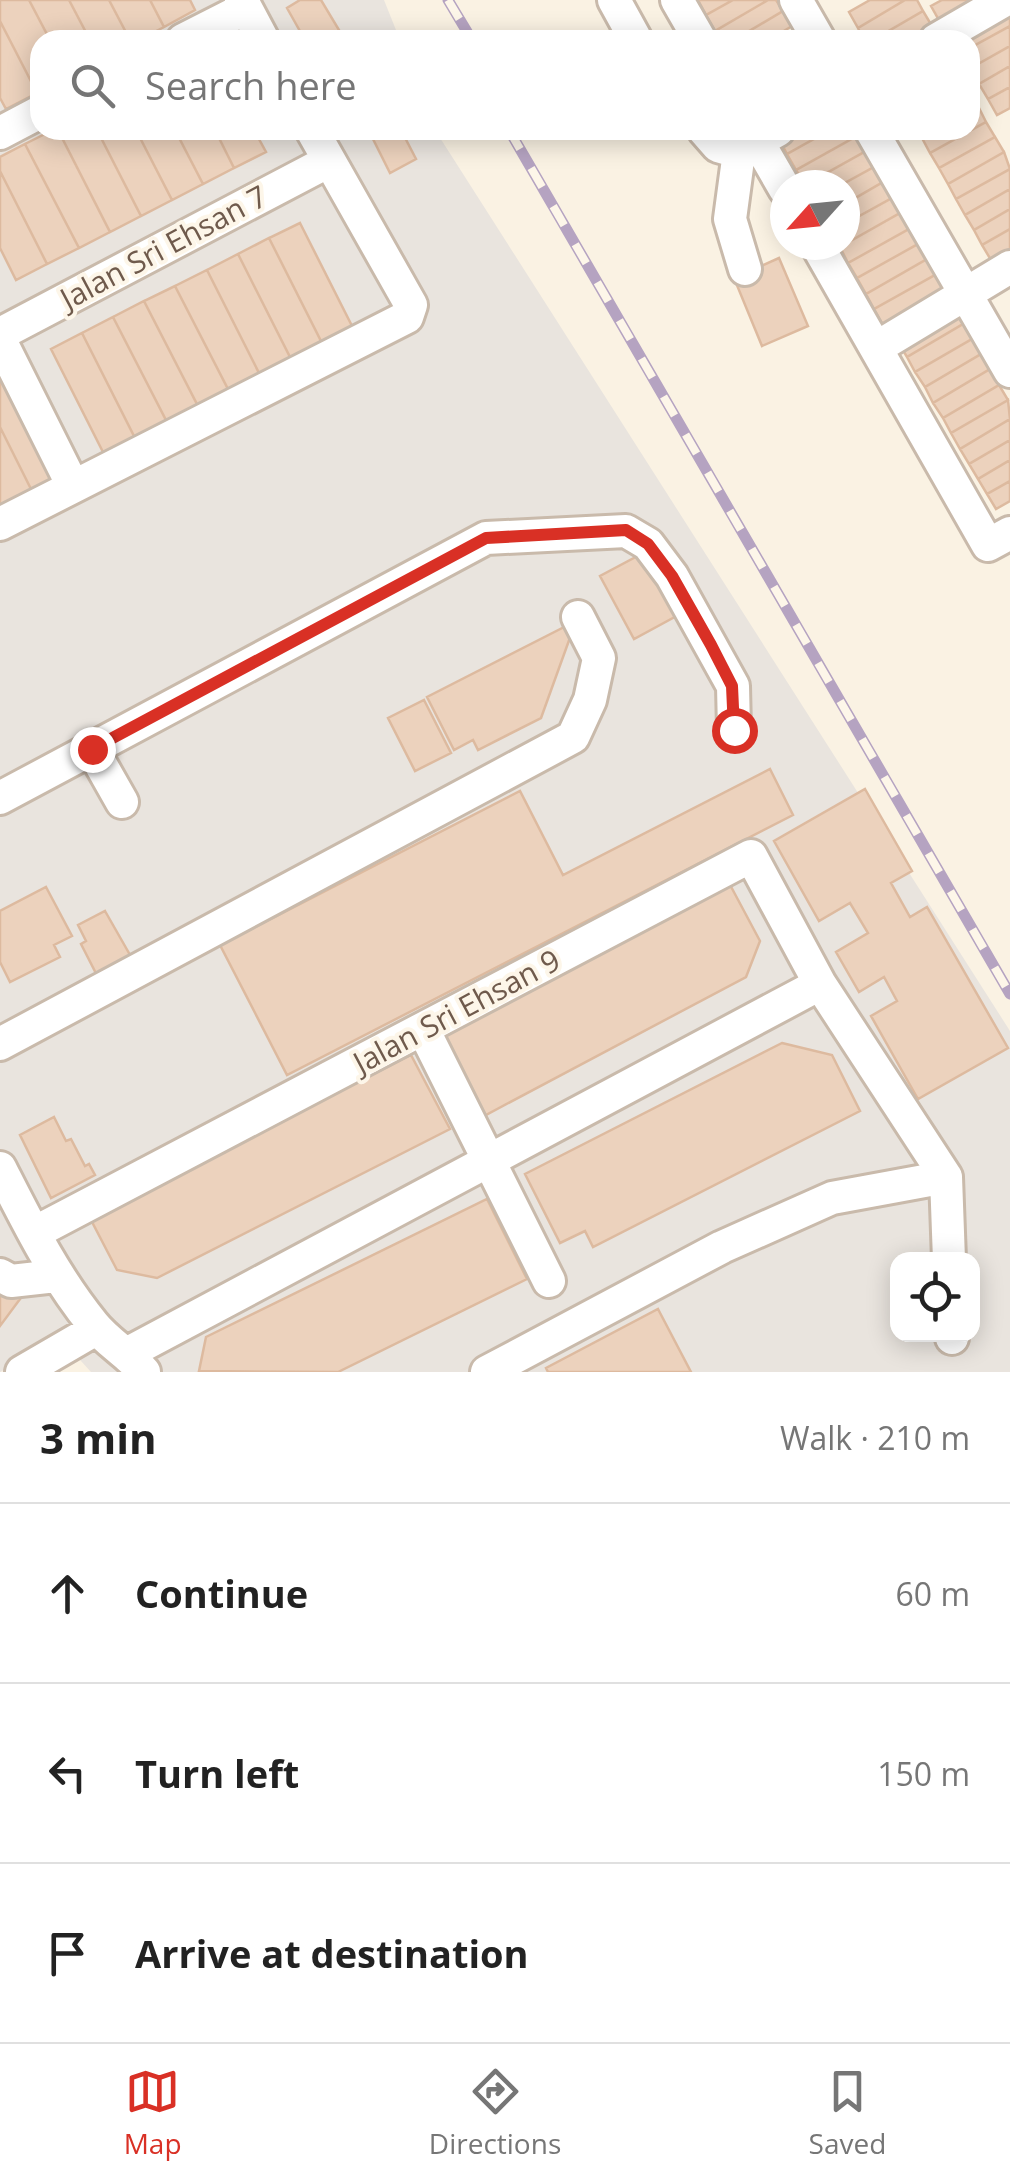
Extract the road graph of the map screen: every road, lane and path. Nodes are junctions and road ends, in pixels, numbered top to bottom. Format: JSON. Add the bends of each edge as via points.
{"nodes":[{"id":1,"x":614,"y":0,"type":"edge"},
{"id":2,"x":677,"y":0,"type":"edge"},
{"id":3,"x":796,"y":0,"type":"edge"},
{"id":4,"x":1005,"y":0,"type":"edge"},
{"id":5,"x":243,"y":4,"type":"edge"},
{"id":6,"x":200,"y":30,"type":"edge"},
{"id":7,"x":257,"y":30,"type":"edge"},
{"id":8,"x":630,"y":30,"type":"edge"},
{"id":9,"x":694,"y":30,"type":"edge"},
{"id":10,"x":813,"y":30,"type":"edge"},
{"id":11,"x":953,"y":30,"type":"edge"},
{"id":12,"x":30,"y":117,"type":"edge"},
{"id":13,"x":0,"y":132,"type":"edge"},
{"id":14,"x":317,"y":140,"type":"edge"},
{"id":15,"x":713,"y":140,"type":"edge"},
{"id":16,"x":747,"y":140,"type":"edge"},
{"id":17,"x":756,"y":140,"type":"edge"},
{"id":18,"x":758,"y":140,"type":"edge"},
{"id":19,"x":877,"y":140,"type":"edge"},
{"id":20,"x":329,"y":162,"type":"junction"},
{"id":21,"x":775,"y":170,"type":"edge"},
{"id":22,"x":826,"y":260,"type":"edge"},
{"id":23,"x":1010,"y":267,"type":"edge"},
{"id":24,"x":745,"y":269,"type":"dead end"},
{"id":25,"x":965,"y":292,"type":"junction"},
{"id":26,"x":0,"y":337,"type":"edge"},
{"id":27,"x":876,"y":348,"type":"junction"},
{"id":28,"x":1010,"y":371,"type":"edge"},
{"id":29,"x":74,"y":486,"type":"junction"},
{"id":30,"x":0,"y":524,"type":"edge"},
{"id":31,"x":1010,"y":533,"type":"edge"},
{"id":32,"x":578,"y":617,"type":"dead end"},
{"id":33,"x":734,"y":730,"type":"dead end"},
{"id":34,"x":92,"y":749,"type":"junction"},
{"id":35,"x":0,"y":798,"type":"edge"},
{"id":36,"x":122,"y":802,"type":"dead end"},
{"id":37,"x":820,"y":984,"type":"junction"},
{"id":38,"x":424,"y":1030,"type":"junction"},
{"id":39,"x":0,"y":1044,"type":"edge"},
{"id":40,"x":491,"y":1160,"type":"junction"},
{"id":41,"x":0,"y":1168,"type":"edge"},
{"id":42,"x":946,"y":1177,"type":"junction"},
{"id":43,"x":34,"y":1234,"type":"junction"},
{"id":44,"x":949,"y":1252,"type":"edge"},
{"id":45,"x":0,"y":1274,"type":"edge"},
{"id":46,"x":56,"y":1276,"type":"junction"},
{"id":47,"x":549,"y":1280,"type":"dead end"},
{"id":48,"x":96,"y":1329,"type":"junction"},
{"id":49,"x":136,"y":1362,"type":"edge"},
{"id":50,"x":22,"y":1372,"type":"edge"},
{"id":51,"x":487,"y":1372,"type":"edge"}],
"edges":[{"from":1,"to":8,"type":"street"},
{"from":2,"to":9,"type":"street"},
{"from":3,"to":10,"type":"street"},
{"from":4,"to":11,"type":"street"},
{"from":5,"to":6,"type":"street"},
{"from":5,"to":7,"type":"street"},
{"from":12,"to":13,"type":"street"},
{"from":14,"to":20,"type":"street"},
{"from":15,"to":16,"type":"street","via":[[718,146]]},
{"from":17,"to":24,"type":"street","via":[[730,219]]},
{"from":18,"to":21,"type":"street"},
{"from":19,"to":25,"type":"street"},
{"from":20,"to":26,"type":"street","name":"Jalan Sri Ehsan 7"},
{"from":20,"to":29,"type":"street","via":[[411,305],[407,317]]},
{"from":22,"to":27,"type":"street"},
{"from":23,"to":25,"type":"street"},
{"from":25,"to":27,"type":"street"},
{"from":25,"to":28,"type":"street"},
{"from":26,"to":29,"type":"street"},
{"from":27,"to":31,"type":"street","via":[[988,545]]},
{"from":29,"to":30,"type":"street"},
{"from":32,"to":39,"type":"street","via":[[599,658],[573,736]]},
{"from":33,"to":34,"type":"street","via":[[732,686],[711,645],[672,576],[648,544],[626,530],[486,538]]},
{"from":34,"to":35,"type":"street"},
{"from":34,"to":36,"type":"street"},
{"from":37,"to":38,"type":"street","name":"Jalan Sri Ehsan 9","via":[[751,856]]},
{"from":37,"to":40,"type":"street"},
{"from":37,"to":42,"type":"street","name":"Jalan Sri Ehsan 9"},
{"from":38,"to":40,"type":"street"},
{"from":38,"to":43,"type":"street","name":"Jalan Sri Ehsan 9"},
{"from":40,"to":47,"type":"street"},
{"from":40,"to":49,"type":"street"},
{"from":41,"to":43,"type":"street"},
{"from":42,"to":44,"type":"street"},
{"from":42,"to":51,"type":"street","via":[[832,1198],[722,1247]]},
{"from":43,"to":46,"type":"street"},
{"from":45,"to":46,"type":"street","via":[[11,1281]]},
{"from":46,"to":48,"type":"street"},
{"from":48,"to":49,"type":"street"},
{"from":48,"to":50,"type":"street"}]}
